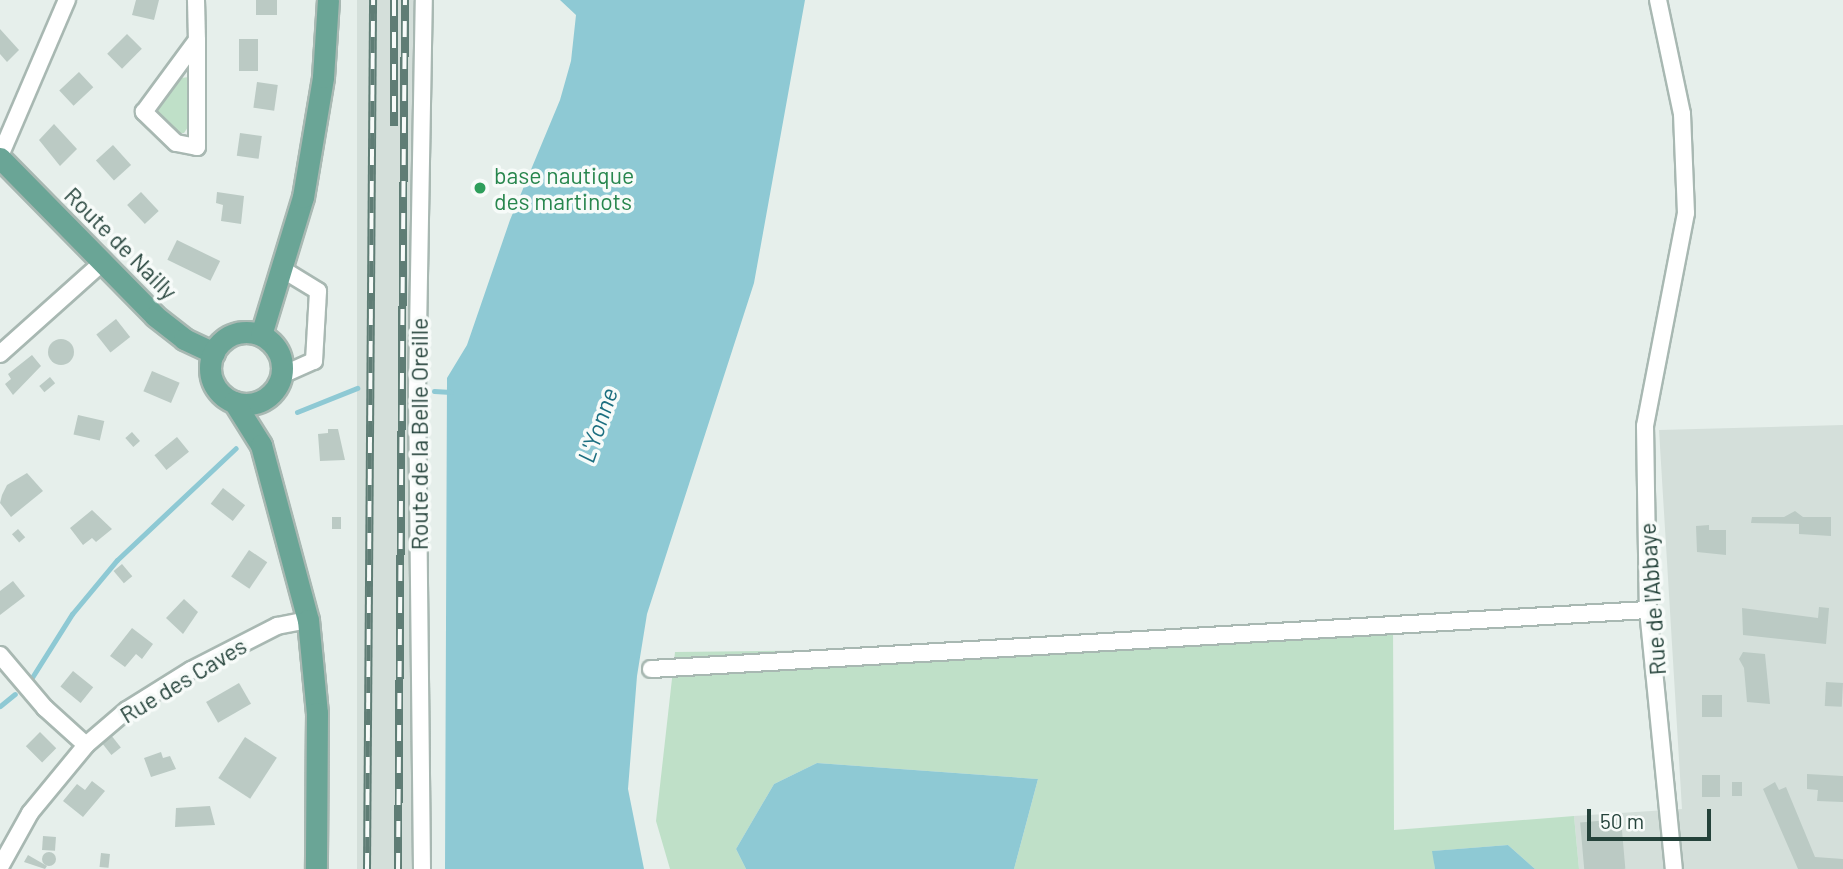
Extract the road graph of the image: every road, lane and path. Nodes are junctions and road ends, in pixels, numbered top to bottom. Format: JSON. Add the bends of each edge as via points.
{"nodes":[{"id":1,"x":67,"y":0,"type":"edge"},
{"id":2,"x":196,"y":0,"type":"edge"},
{"id":3,"x":328,"y":0,"type":"edge"},
{"id":4,"x":424,"y":0,"type":"edge"},
{"id":5,"x":1658,"y":0,"type":"edge"},
{"id":6,"x":197,"y":40,"type":"junction"},
{"id":7,"x":0,"y":157,"type":"edge"},
{"id":8,"x":103,"y":262,"type":"junction"},
{"id":9,"x":282,"y":268,"type":"junction"},
{"id":10,"x":261,"y":335,"type":"junction"},
{"id":11,"x":214,"y":353,"type":"junction"},
{"id":12,"x":0,"y":354,"type":"edge"},
{"id":13,"x":282,"y":375,"type":"junction"},
{"id":14,"x":269,"y":396,"type":"junction"},
{"id":15,"x":234,"y":402,"type":"junction"},
{"id":16,"x":261,"y":445,"type":"junction"},
{"id":17,"x":1648,"y":610,"type":"junction"},
{"id":18,"x":308,"y":620,"type":"junction"},
{"id":19,"x":0,"y":655,"type":"edge"},
{"id":20,"x":651,"y":669,"type":"dead end"},
{"id":21,"x":86,"y":745,"type":"junction"},
{"id":22,"x":2,"y":866,"type":"edge"},
{"id":23,"x":316,"y":869,"type":"edge"},
{"id":24,"x":422,"y":869,"type":"edge"},
{"id":25,"x":1674,"y":869,"type":"edge"}],
"edges":[{"from":1,"to":7,"type":"street"},
{"from":2,"to":6,"type":"street"},
{"from":3,"to":9,"type":"main road","via":[[315,134]]},
{"from":4,"to":24,"type":"street","name":"Route de la Belle Oreille","via":[[417,390]]},
{"from":5,"to":17,"type":"street","name":"Rue de l'Abbaye","via":[[1682,114],[1686,213],[1645,426]]},
{"from":6,"to":6,"type":"street","via":[[144,113],[176,143],[197,147]]},
{"from":7,"to":8,"type":"main road","name":"Route de Nailly"},
{"from":8,"to":11,"type":"main road","name":"Route de Nailly","via":[[174,332]]},
{"from":8,"to":12,"type":"street"},
{"from":9,"to":10,"type":"main road"},
{"from":9,"to":13,"type":"street","via":[[318,292],[314,361]]},
{"from":10,"to":11,"type":"main road","via":[[229,337]]},
{"from":10,"to":13,"type":"main road","via":[[278,351]]},
{"from":11,"to":15,"type":"main road","via":[[211,377],[224,397]]},
{"from":13,"to":14,"type":"main road"},
{"from":14,"to":15,"type":"main road","via":[[258,402]]},
{"from":14,"to":16,"type":"main road"},
{"from":15,"to":16,"type":"main road"},
{"from":16,"to":18,"type":"main road"},
{"from":17,"to":20,"type":"street"},
{"from":17,"to":25,"type":"street","name":"Rue de l'Abbaye"},
{"from":18,"to":21,"type":"street","name":"Rue des Caves","via":[[277,626],[191,670],[127,710]]},
{"from":18,"to":23,"type":"main road","via":[[317,713]]},
{"from":19,"to":21,"type":"street","via":[[45,708]]},
{"from":21,"to":22,"type":"street","name":"Rue des Caves","via":[[30,813]]}]}
